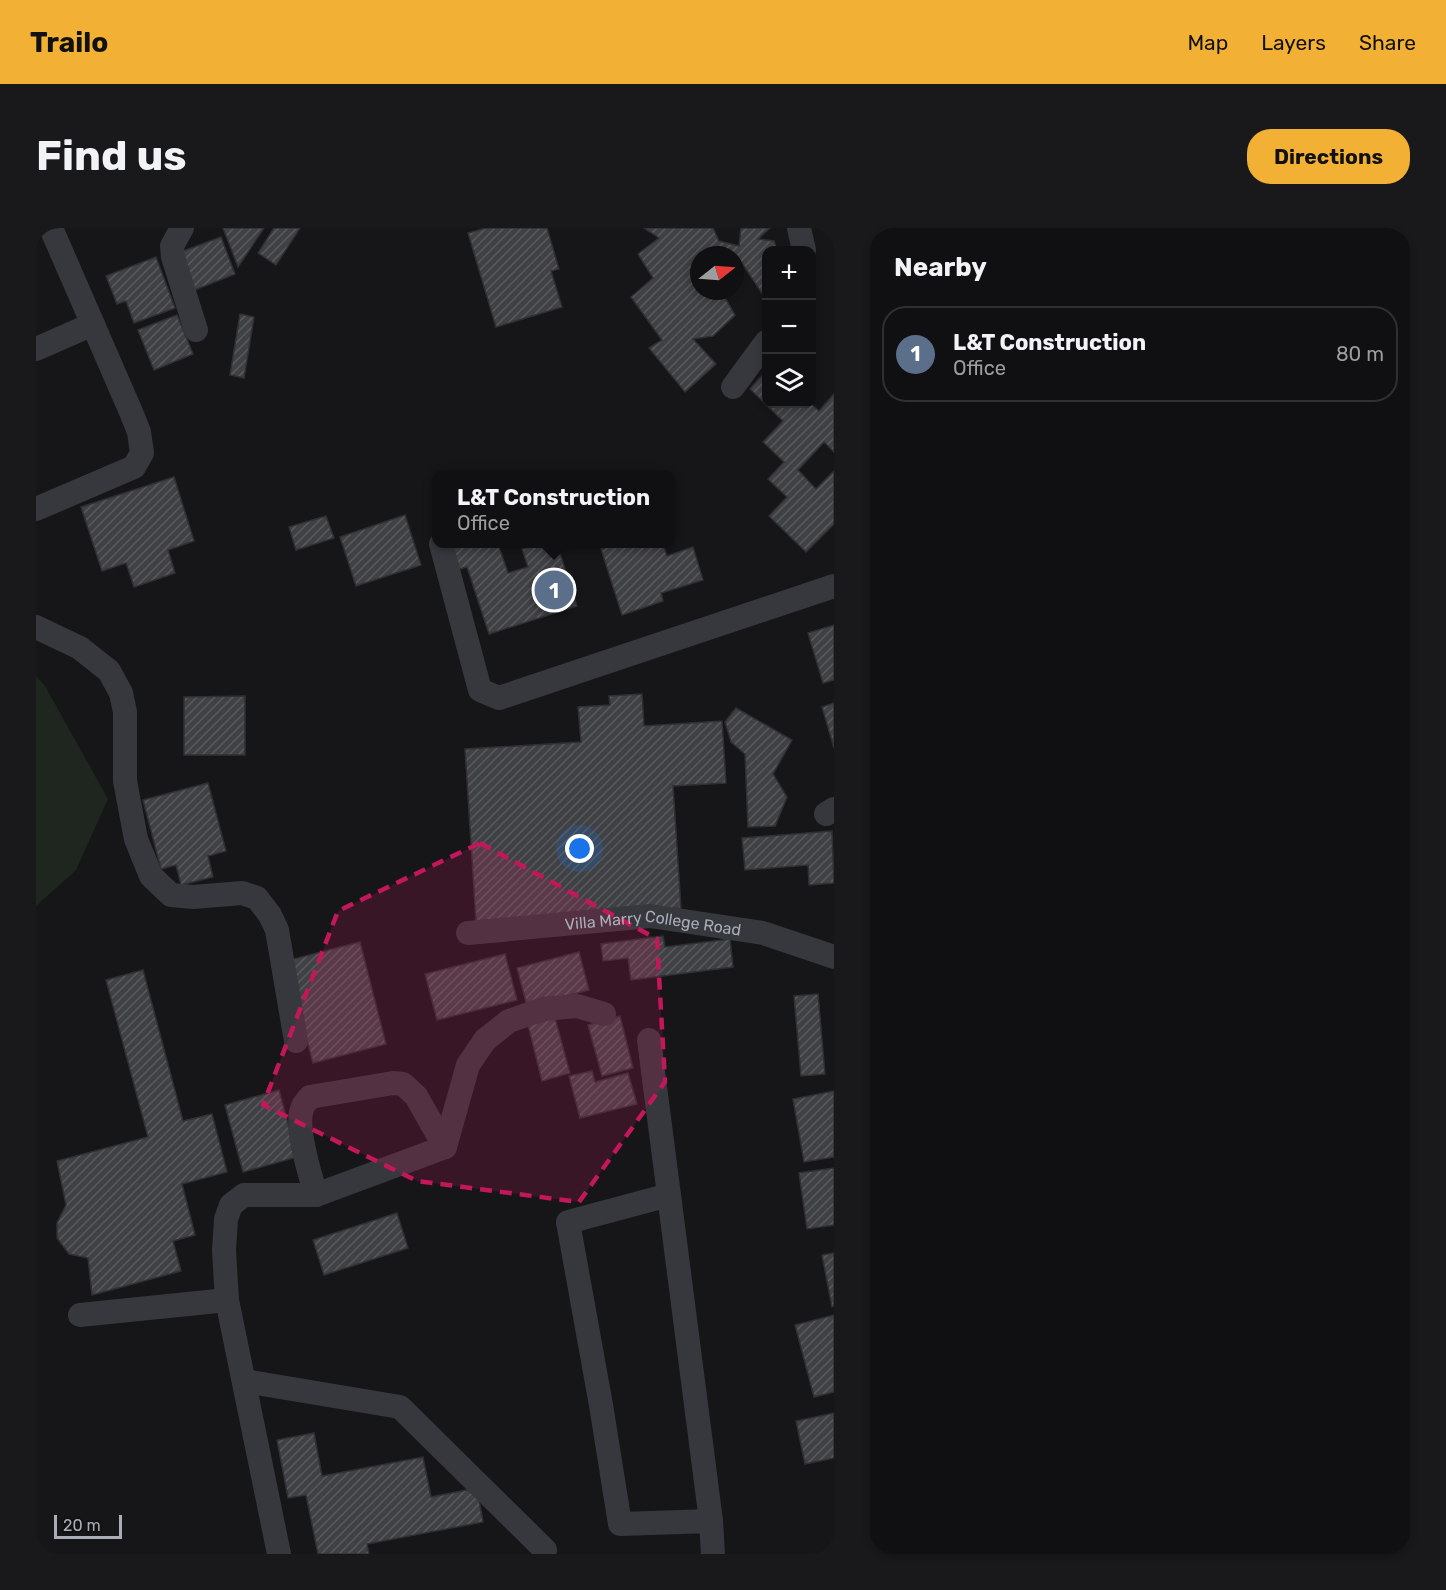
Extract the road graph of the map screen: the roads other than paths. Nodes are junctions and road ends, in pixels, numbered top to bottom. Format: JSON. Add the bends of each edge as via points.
{"nodes":[{"id":1,"x":51,"y":228,"type":"edge"},
{"id":2,"x":182,"y":228,"type":"edge"},
{"id":3,"x":800,"y":228,"type":"edge"},
{"id":4,"x":803,"y":246,"type":"edge"},
{"id":5,"x":93,"y":324,"type":"junction"},
{"id":6,"x":196,"y":330,"type":"dead end"},
{"id":7,"x":762,"y":347,"type":"edge"},
{"id":8,"x":36,"y":349,"type":"edge"},
{"id":9,"x":733,"y":387,"type":"dead end"},
{"id":10,"x":36,"y":509,"type":"edge"},
{"id":11,"x":442,"y":548,"type":"edge"},
{"id":12,"x":834,"y":586,"type":"edge"},
{"id":13,"x":36,"y":627,"type":"edge"},
{"id":14,"x":468,"y":933,"type":"dead end"},
{"id":15,"x":834,"y":957,"type":"edge"},
{"id":16,"x":604,"y":1014,"type":"dead end"},
{"id":17,"x":649,"y":1040,"type":"dead end"},
{"id":18,"x":296,"y":1041,"type":"dead end"},
{"id":19,"x":445,"y":1147,"type":"junction"},
{"id":20,"x":669,"y":1194,"type":"junction"},
{"id":21,"x":316,"y":1195,"type":"junction"},
{"id":22,"x":227,"y":1300,"type":"junction"},
{"id":23,"x":81,"y":1315,"type":"dead end"},
{"id":24,"x":244,"y":1381,"type":"junction"},
{"id":25,"x":711,"y":1521,"type":"junction"},
{"id":26,"x":545,"y":1550,"type":"dead end"},
{"id":27,"x":279,"y":1554,"type":"edge"},
{"id":28,"x":712,"y":1554,"type":"edge"}],
"edges":[{"from":1,"to":5,"type":"street"},
{"from":2,"to":6,"type":"street","via":[[172,246],[173,257]]},
{"from":3,"to":4,"type":"street"},
{"from":5,"to":8,"type":"street"},
{"from":5,"to":10,"type":"street","via":[[139,432],[142,453],[134,467]]},
{"from":7,"to":9,"type":"street"},
{"from":11,"to":12,"type":"street","via":[[480,690],[499,698]]},
{"from":13,"to":18,"type":"street","via":[[80,648],[109,671],[121,693],[125,712],[125,781],[136,839],[151,876],[171,895],[250,895],[270,915],[277,930]]},
{"from":14,"to":15,"type":"street","name":"Villa Marry College Road","via":[[650,916],[763,933]]},
{"from":16,"to":19,"type":"street","via":[[577,1006],[543,1009],[509,1021],[485,1040],[468,1065]]},
{"from":17,"to":20,"type":"street"},
{"from":19,"to":21,"type":"street"},
{"from":19,"to":21,"type":"street","via":[[416,1096],[403,1084],[310,1097],[302,1106],[300,1118],[304,1153]]},
{"from":20,"to":25,"type":"street"},
{"from":20,"to":25,"type":"street","via":[[568,1222],[620,1524]]},
{"from":21,"to":22,"type":"street","via":[[244,1195],[231,1205],[224,1250]]},
{"from":22,"to":23,"type":"street"},
{"from":22,"to":24,"type":"street"},
{"from":24,"to":26,"type":"street","via":[[400,1407]]},
{"from":24,"to":27,"type":"street"},
{"from":25,"to":28,"type":"street"}]}
